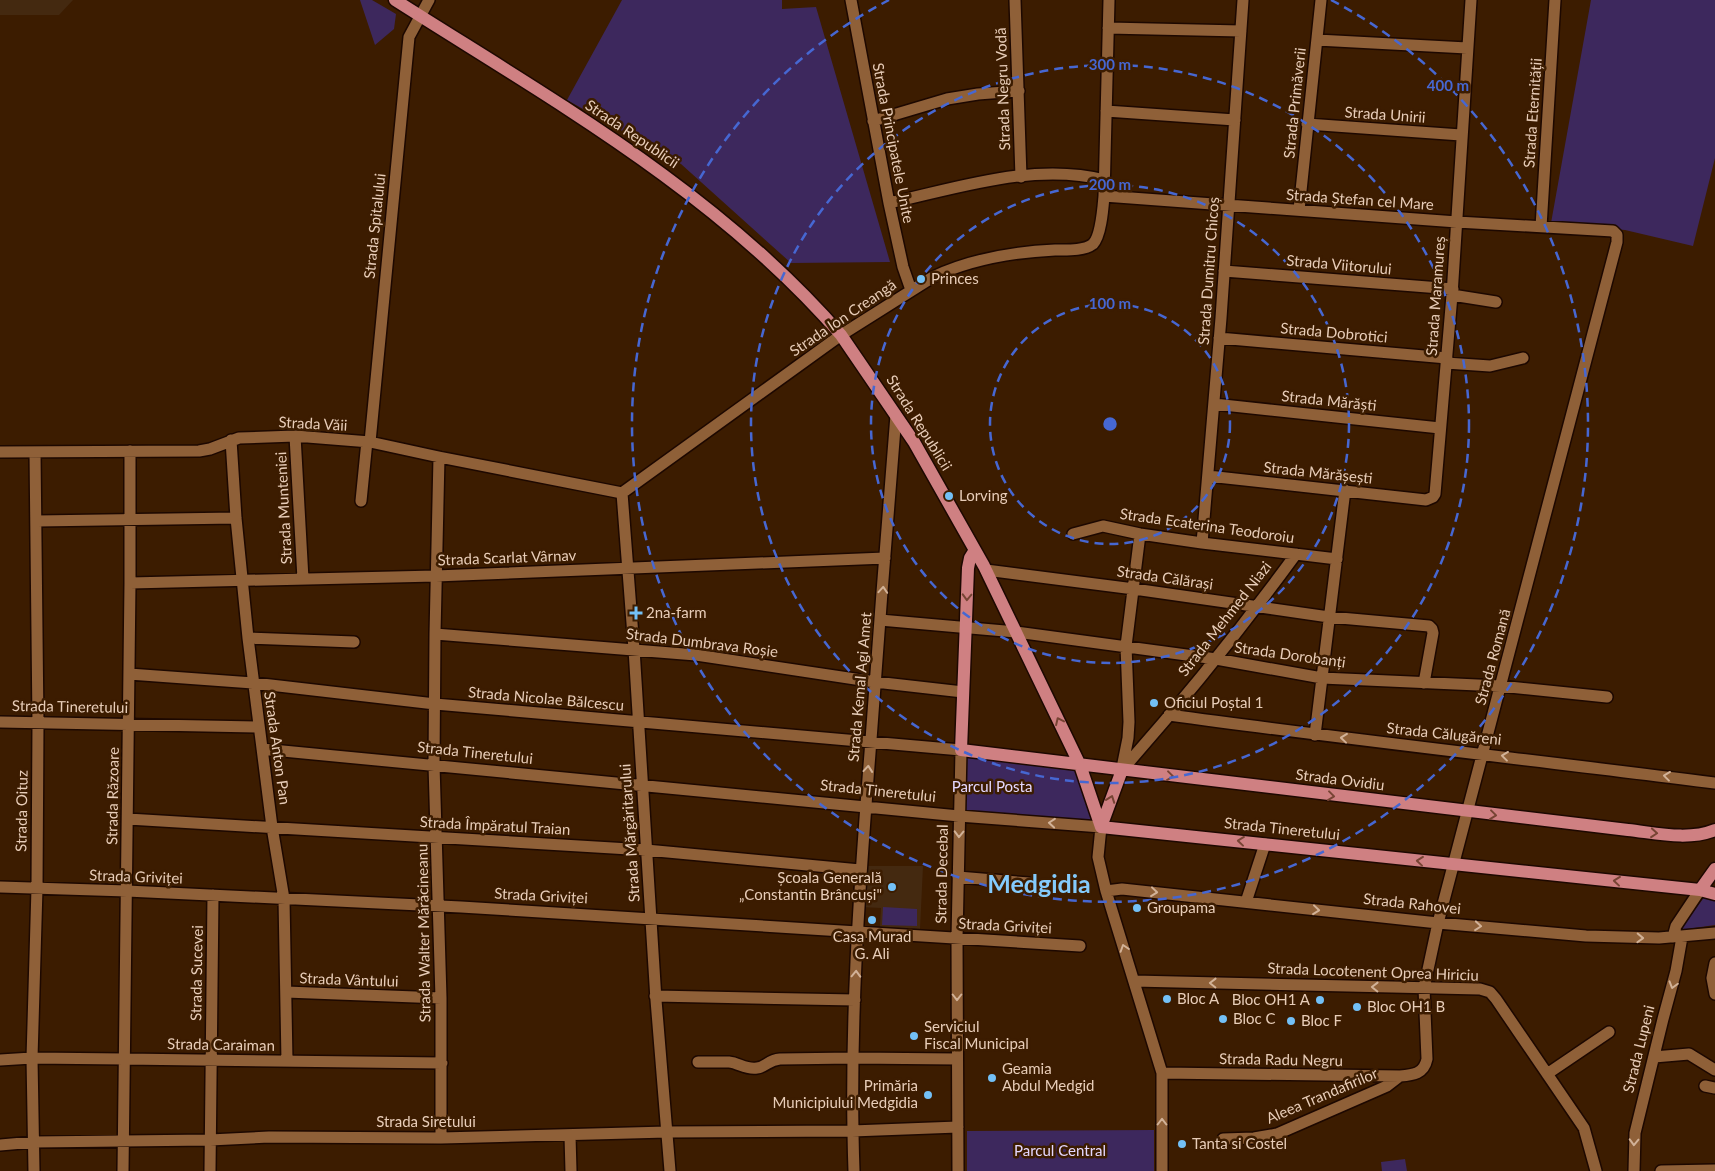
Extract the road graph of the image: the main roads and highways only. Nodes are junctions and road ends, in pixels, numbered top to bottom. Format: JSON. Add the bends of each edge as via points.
{"nodes":[{"id":1,"x":395,"y":0,"type":"edge"},
{"id":2,"x":975,"y":550,"type":"junction"},
{"id":3,"x":961,"y":750,"type":"joint"},
{"id":4,"x":1080,"y":765,"type":"junction"},
{"id":5,"x":1122,"y":770,"type":"junction"},
{"id":6,"x":1101,"y":827,"type":"junction"},
{"id":7,"x":1715,"y":830,"type":"edge"},
{"id":8,"x":1715,"y":869,"type":"edge"},
{"id":9,"x":1700,"y":890,"type":"junction"},
{"id":10,"x":1715,"y":894,"type":"edge"}],
"edges":[{"from":1,"to":2,"type":"main road","name":"Strada Republicii","via":[[640,157],[760,252],[840,334],[914,442]]},
{"from":2,"to":3,"type":"main road","name":"Strada Decebal","one_way":true,"via":[[968,568]]},
{"from":4,"to":2,"type":"main road","name":"Strada Republicii","one_way":true},
{"from":3,"to":4,"type":"main road","name":"Strada Ovidiu"},
{"from":4,"to":5,"type":"main road","name":"Strada Ovidiu"},
{"from":4,"to":6,"type":"main road","name":"Strada Republicii"},
{"from":6,"to":5,"type":"main road","name":"Strada Mehmed Niazi","one_way":true},
{"from":5,"to":7,"type":"main road","name":"Strada Ovidiu","one_way":true,"via":[[1682,835]]},
{"from":9,"to":6,"type":"main road","name":"Strada Tineretului","one_way":true},
{"from":8,"to":9,"type":"main road","name":"Strada Lupeni"},
{"from":9,"to":10,"type":"main road","name":"Strada Tineretului"}]}
